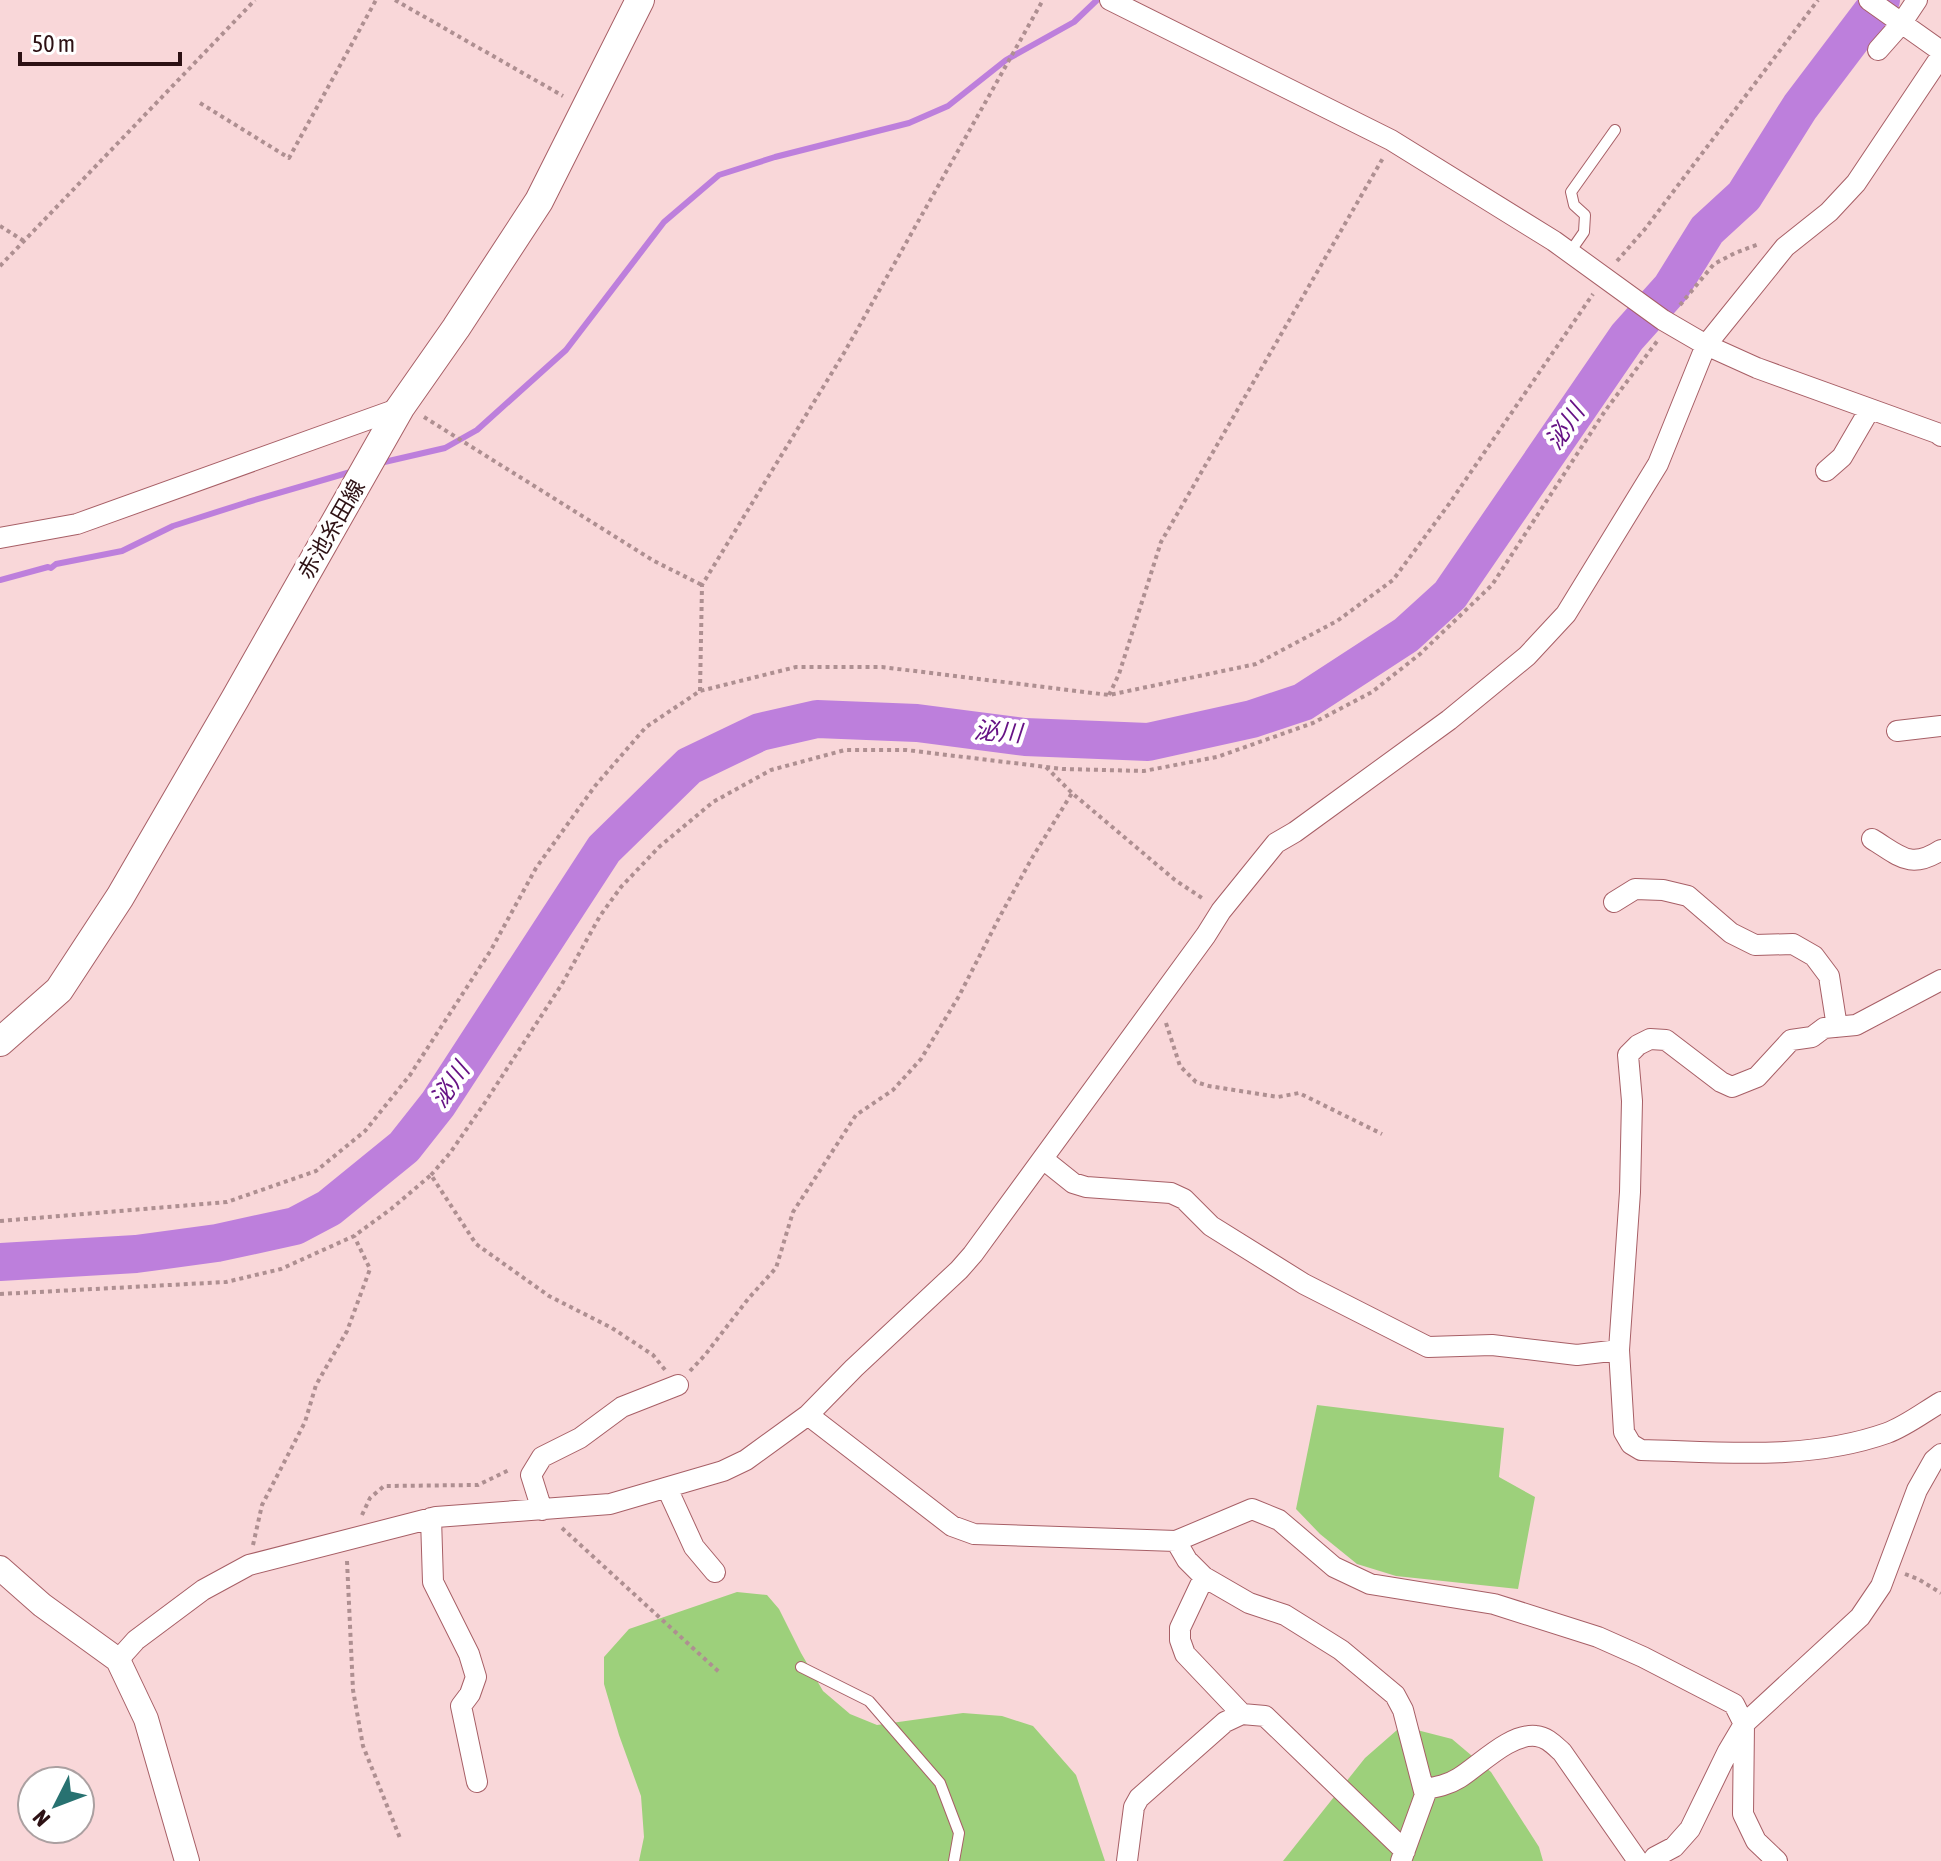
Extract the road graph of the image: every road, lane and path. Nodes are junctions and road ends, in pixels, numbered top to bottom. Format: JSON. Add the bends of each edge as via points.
{"nodes":[{"id":1,"x":255,"y":0,"type":"edge"},
{"id":2,"x":376,"y":0,"type":"edge"},
{"id":3,"x":395,"y":0,"type":"edge"},
{"id":4,"x":640,"y":0,"type":"edge"},
{"id":5,"x":1043,"y":0,"type":"edge"},
{"id":6,"x":1110,"y":0,"type":"edge"},
{"id":7,"x":1818,"y":0,"type":"edge"},
{"id":8,"x":1869,"y":0,"type":"edge"},
{"id":9,"x":1917,"y":0,"type":"edge"},
{"id":10,"x":1897,"y":21,"type":"junction"},
{"id":11,"x":1878,"y":50,"type":"dead end"},
{"id":12,"x":1941,"y":53,"type":"edge"},
{"id":13,"x":200,"y":103,"type":"dead end"},
{"id":14,"x":586,"y":110,"type":"junction"},
{"id":15,"x":1615,"y":130,"type":"dead end"},
{"id":16,"x":1391,"y":140,"type":"junction"},
{"id":17,"x":0,"y":226,"type":"edge"},
{"id":18,"x":1768,"y":240,"type":"dead end"},
{"id":19,"x":24,"y":241,"type":"junction"},
{"id":20,"x":1570,"y":252,"type":"junction"},
{"id":21,"x":0,"y":266,"type":"edge"},
{"id":22,"x":1604,"y":276,"type":"junction"},
{"id":23,"x":1666,"y":322,"type":"junction"},
{"id":24,"x":1706,"y":345,"type":"junction"},
{"id":25,"x":400,"y":408,"type":"junction"},
{"id":26,"x":1870,"y":409,"type":"junction"},
{"id":27,"x":1941,"y":436,"type":"edge"},
{"id":28,"x":1826,"y":471,"type":"dead end"},
{"id":29,"x":0,"y":538,"type":"edge"},
{"id":30,"x":702,"y":585,"type":"junction"},
{"id":31,"x":700,"y":691,"type":"junction"},
{"id":32,"x":1109,"y":695,"type":"junction"},
{"id":33,"x":1941,"y":726,"type":"edge"},
{"id":34,"x":1897,"y":731,"type":"dead end"},
{"id":35,"x":1046,"y":767,"type":"junction"},
{"id":36,"x":1072,"y":793,"type":"junction"},
{"id":37,"x":1872,"y":839,"type":"dead end"},
{"id":38,"x":1941,"y":850,"type":"edge"},
{"id":39,"x":1614,"y":902,"type":"dead end"},
{"id":40,"x":1221,"y":911,"type":"junction"},
{"id":41,"x":1941,"y":980,"type":"edge"},
{"id":42,"x":1156,"y":1003,"type":"junction"},
{"id":43,"x":1837,"y":1027,"type":"junction"},
{"id":44,"x":0,"y":1042,"type":"edge"},
{"id":45,"x":1382,"y":1134,"type":"dead end"},
{"id":46,"x":1043,"y":1159,"type":"junction"},
{"id":47,"x":431,"y":1175,"type":"junction"},
{"id":48,"x":0,"y":1221,"type":"edge"},
{"id":49,"x":354,"y":1236,"type":"junction"},
{"id":50,"x":0,"y":1294,"type":"edge"},
{"id":51,"x":1619,"y":1350,"type":"junction"},
{"id":52,"x":678,"y":1385,"type":"junction"},
{"id":53,"x":1941,"y":1402,"type":"edge"},
{"id":54,"x":808,"y":1415,"type":"junction"},
{"id":55,"x":1941,"y":1454,"type":"edge"},
{"id":56,"x":542,"y":1457,"type":"junction"},
{"id":57,"x":667,"y":1488,"type":"junction"},
{"id":58,"x":542,"y":1510,"type":"junction"},
{"id":59,"x":431,"y":1518,"type":"junction"},
{"id":60,"x":353,"y":1538,"type":"junction"},
{"id":61,"x":1176,"y":1541,"type":"junction"},
{"id":62,"x":255,"y":1563,"type":"junction"},
{"id":63,"x":0,"y":1568,"type":"edge"},
{"id":64,"x":1888,"y":1568,"type":"junction"},
{"id":65,"x":715,"y":1572,"type":"dead end"},
{"id":66,"x":1204,"y":1577,"type":"junction"},
{"id":67,"x":1941,"y":1593,"type":"edge"},
{"id":68,"x":118,"y":1660,"type":"junction"},
{"id":69,"x":801,"y":1667,"type":"dead end"},
{"id":70,"x":719,"y":1672,"type":"dead end"},
{"id":71,"x":1242,"y":1714,"type":"junction"},
{"id":72,"x":1744,"y":1724,"type":"junction"},
{"id":73,"x":477,"y":1782,"type":"dead end"},
{"id":74,"x":1424,"y":1789,"type":"junction"},
{"id":75,"x":400,"y":1838,"type":"dead end"},
{"id":76,"x":1403,"y":1856,"type":"edge"},
{"id":77,"x":187,"y":1861,"type":"edge"},
{"id":78,"x":954,"y":1861,"type":"edge"},
{"id":79,"x":1127,"y":1861,"type":"edge"},
{"id":80,"x":1638,"y":1861,"type":"edge"},
{"id":81,"x":1652,"y":1861,"type":"edge"},
{"id":82,"x":1777,"y":1861,"type":"edge"}],
"edges":[{"from":1,"to":19,"type":"path"},
{"from":2,"to":13,"type":"path","via":[[289,158]]},
{"from":3,"to":14,"type":"path"},
{"from":4,"to":14,"type":"main road","name":"赤池糸田線"},
{"from":5,"to":30,"type":"path","via":[[844,353]]},
{"from":6,"to":16,"type":"street"},
{"from":7,"to":22,"type":"path"},
{"from":8,"to":10,"type":"street"},
{"from":9,"to":10,"type":"street"},
{"from":10,"to":11,"type":"street"},
{"from":10,"to":12,"type":"street"},
{"from":12,"to":24,"type":"street","via":[[1856,183],[1785,247]]},
{"from":14,"to":25,"type":"main road","name":"赤池糸田線","via":[[539,201]]},
{"from":15,"to":20,"type":"lane","via":[[1571,192],[1574,205],[1585,215],[1584,232]]},
{"from":16,"to":20,"type":"street"},
{"from":16,"to":32,"type":"path","via":[[1161,542]]},
{"from":17,"to":19,"type":"path"},
{"from":18,"to":23,"type":"path","via":[[1714,264]]},
{"from":19,"to":21,"type":"path"},
{"from":20,"to":22,"type":"street"},
{"from":22,"to":23,"type":"street"},
{"from":22,"to":32,"type":"path","via":[[1393,580],[1337,621],[1256,664]]},
{"from":23,"to":24,"type":"street"},
{"from":23,"to":35,"type":"path","via":[[1492,585],[1372,692],[1313,723],[1217,757],[1144,771]]},
{"from":24,"to":26,"type":"street"},
{"from":24,"to":40,"type":"street","via":[[1658,464],[1566,614],[1527,656],[1449,720],[1276,843]]},
{"from":25,"to":29,"type":"street","via":[[77,524]]},
{"from":25,"to":30,"type":"path","via":[[422,416],[654,561]]},
{"from":25,"to":44,"type":"main road","name":"赤池糸田線","via":[[120,897],[59,990]]},
{"from":26,"to":27,"type":"street"},
{"from":26,"to":28,"type":"street","via":[[1842,457]]},
{"from":30,"to":31,"type":"path"},
{"from":31,"to":32,"type":"path","via":[[796,667],[882,667]]},
{"from":31,"to":48,"type":"path","via":[[646,727],[595,786],[536,868],[491,950],[410,1075],[365,1131],[316,1171],[227,1202]]},
{"from":33,"to":34,"type":"street"},
{"from":35,"to":36,"type":"path"},
{"from":35,"to":47,"type":"path","via":[[906,750],[845,750],[771,770],[713,802],[621,887],[484,1104]]},
{"from":36,"to":40,"type":"path","via":[[1175,880]]},
{"from":36,"to":52,"type":"path","via":[[921,1059],[893,1090],[856,1115],[793,1212],[776,1268]]},
{"from":37,"to":38,"type":"street","via":[[1908,860],[1925,860]]},
{"from":39,"to":43,"type":"street","via":[[1635,889],[1663,890],[1688,896],[1731,933],[1755,945],[1793,944],[1814,956],[1829,976]]},
{"from":40,"to":42,"type":"street"},
{"from":41,"to":43,"type":"street","via":[[1856,1025]]},
{"from":42,"to":45,"type":"path","via":[[1180,1066],[1196,1082],[1278,1097],[1299,1093]]},
{"from":42,"to":46,"type":"street"},
{"from":43,"to":51,"type":"street","via":[[1791,1040],[1757,1077],[1732,1087],[1666,1040],[1650,1039],[1628,1055],[1630,1192]]},
{"from":46,"to":51,"type":"street","via":[[1086,1187],[1171,1193],[1184,1199],[1241,1246],[1428,1347],[1492,1345],[1577,1355]]},
{"from":46,"to":54,"type":"street","via":[[959,1270]]},
{"from":47,"to":49,"type":"path"},
{"from":47,"to":52,"type":"path","via":[[476,1244],[549,1296],[653,1355]]},
{"from":49,"to":50,"type":"path","via":[[281,1269],[226,1282]]},
{"from":49,"to":62,"type":"path","via":[[370,1269],[347,1331],[316,1385],[305,1422],[262,1505],[252,1548]]},
{"from":51,"to":53,"type":"street","via":[[1624,1432],[1641,1450],[1787,1454],[1845,1445],[1890,1432]]},
{"from":52,"to":56,"type":"street","via":[[622,1407],[580,1438]]},
{"from":54,"to":57,"type":"street","via":[[746,1460]]},
{"from":54,"to":61,"type":"street","via":[[952,1526],[974,1534]]},
{"from":55,"to":64,"type":"street","via":[[1917,1490]]},
{"from":56,"to":58,"type":"street","via":[[531,1475]]},
{"from":56,"to":60,"type":"path","via":[[530,1456],[478,1485],[384,1486],[370,1498]]},
{"from":57,"to":58,"type":"street","via":[[610,1504]]},
{"from":57,"to":65,"type":"street","via":[[694,1547]]},
{"from":58,"to":59,"type":"street"},
{"from":58,"to":70,"type":"path"},
{"from":59,"to":60,"type":"street"},
{"from":59,"to":73,"type":"street","via":[[433,1582],[476,1677],[461,1706]]},
{"from":60,"to":62,"type":"street"},
{"from":60,"to":75,"type":"path","via":[[346,1557],[353,1690],[363,1746]]},
{"from":61,"to":66,"type":"street"},
{"from":61,"to":72,"type":"street","via":[[1252,1509],[1279,1520],[1334,1567],[1370,1584],[1494,1604],[1598,1637],[1734,1704]]},
{"from":62,"to":68,"type":"street","via":[[203,1590]]},
{"from":63,"to":68,"type":"street"},
{"from":64,"to":67,"type":"path"},
{"from":64,"to":72,"type":"street","via":[[1860,1617]]},
{"from":66,"to":71,"type":"street","via":[[1180,1628],[1180,1640],[1185,1654]]},
{"from":66,"to":74,"type":"street","via":[[1249,1603],[1285,1615],[1341,1650],[1395,1695]]},
{"from":68,"to":77,"type":"street","via":[[146,1719]]},
{"from":69,"to":78,"type":"lane","via":[[869,1701],[940,1783],[959,1833]]},
{"from":71,"to":76,"type":"street","via":[[1265,1716]]},
{"from":71,"to":79,"type":"street","via":[[1225,1722],[1139,1798]]},
{"from":72,"to":81,"type":"street","via":[[1690,1829]]},
{"from":72,"to":82,"type":"street","via":[[1743,1814],[1756,1841]]},
{"from":74,"to":76,"type":"street"},
{"from":74,"to":80,"type":"street","via":[[1459,1778],[1504,1745],[1534,1735],[1562,1752]]}]}
